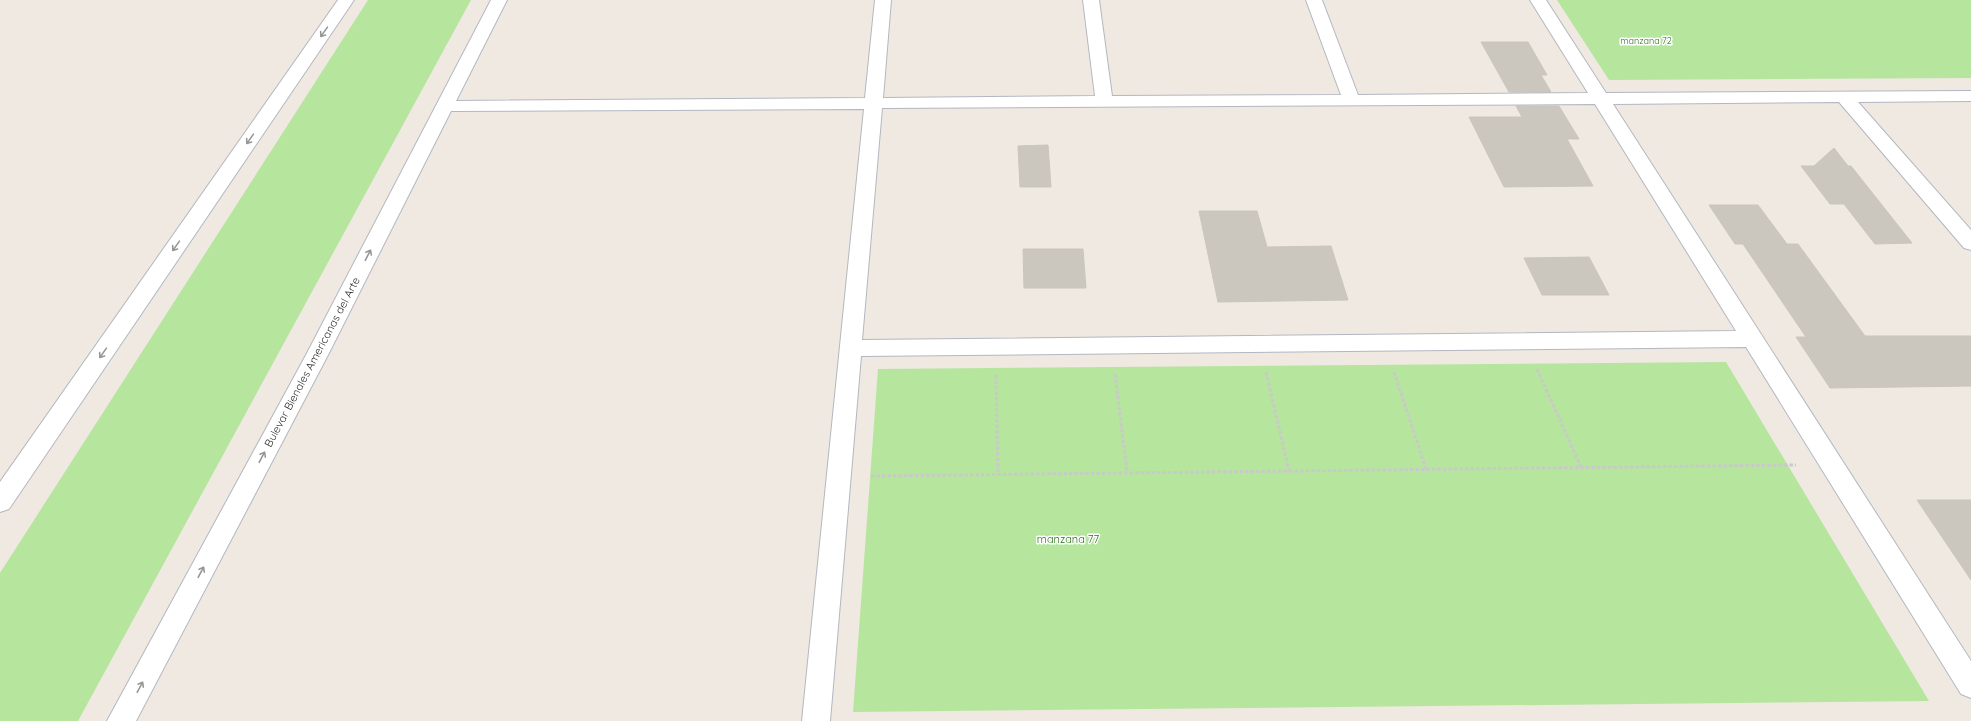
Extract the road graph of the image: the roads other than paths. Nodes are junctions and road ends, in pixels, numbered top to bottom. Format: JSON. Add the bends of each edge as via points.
{"nodes":[{"id":1,"x":346,"y":0,"type":"edge"},
{"id":2,"x":499,"y":0,"type":"edge"},
{"id":3,"x":883,"y":0,"type":"edge"},
{"id":4,"x":1091,"y":0,"type":"edge"},
{"id":5,"x":1314,"y":0,"type":"edge"},
{"id":6,"x":1538,"y":0,"type":"edge"},
{"id":7,"x":1971,"y":96,"type":"edge"},
{"id":8,"x":1844,"y":97,"type":"junction"},
{"id":9,"x":1600,"y":99,"type":"junction"},
{"id":10,"x":1352,"y":100,"type":"junction"},
{"id":11,"x":1104,"y":102,"type":"junction"},
{"id":12,"x":873,"y":103,"type":"junction"},
{"id":13,"x":444,"y":106,"type":"junction"},
{"id":14,"x":1971,"y":243,"type":"edge"},
{"id":15,"x":1752,"y":339,"type":"junction"},
{"id":16,"x":851,"y":348,"type":"junction"},
{"id":17,"x":0,"y":502,"type":"edge"},
{"id":18,"x":1971,"y":685,"type":"edge"},
{"id":19,"x":121,"y":721,"type":"edge"},
{"id":20,"x":816,"y":721,"type":"edge"}],
"edges":[{"from":1,"to":17,"type":"street","one_way":true},
{"from":2,"to":13,"type":"street","name":"Bulevar Bienales Americanas del Arte"},
{"from":3,"to":12,"type":"street"},
{"from":4,"to":11,"type":"street"},
{"from":5,"to":10,"type":"street"},
{"from":6,"to":9,"type":"street"},
{"from":7,"to":8,"type":"street"},
{"from":8,"to":9,"type":"street"},
{"from":8,"to":14,"type":"street"},
{"from":9,"to":10,"type":"street"},
{"from":9,"to":15,"type":"street"},
{"from":10,"to":11,"type":"street"},
{"from":11,"to":12,"type":"street"},
{"from":12,"to":13,"type":"street"},
{"from":12,"to":16,"type":"street"},
{"from":19,"to":13,"type":"street","name":"Bulevar Bienales Americanas del Arte","one_way":true,"via":[[317,355]]},
{"from":15,"to":16,"type":"street"},
{"from":15,"to":18,"type":"street"},
{"from":16,"to":20,"type":"street"}]}
